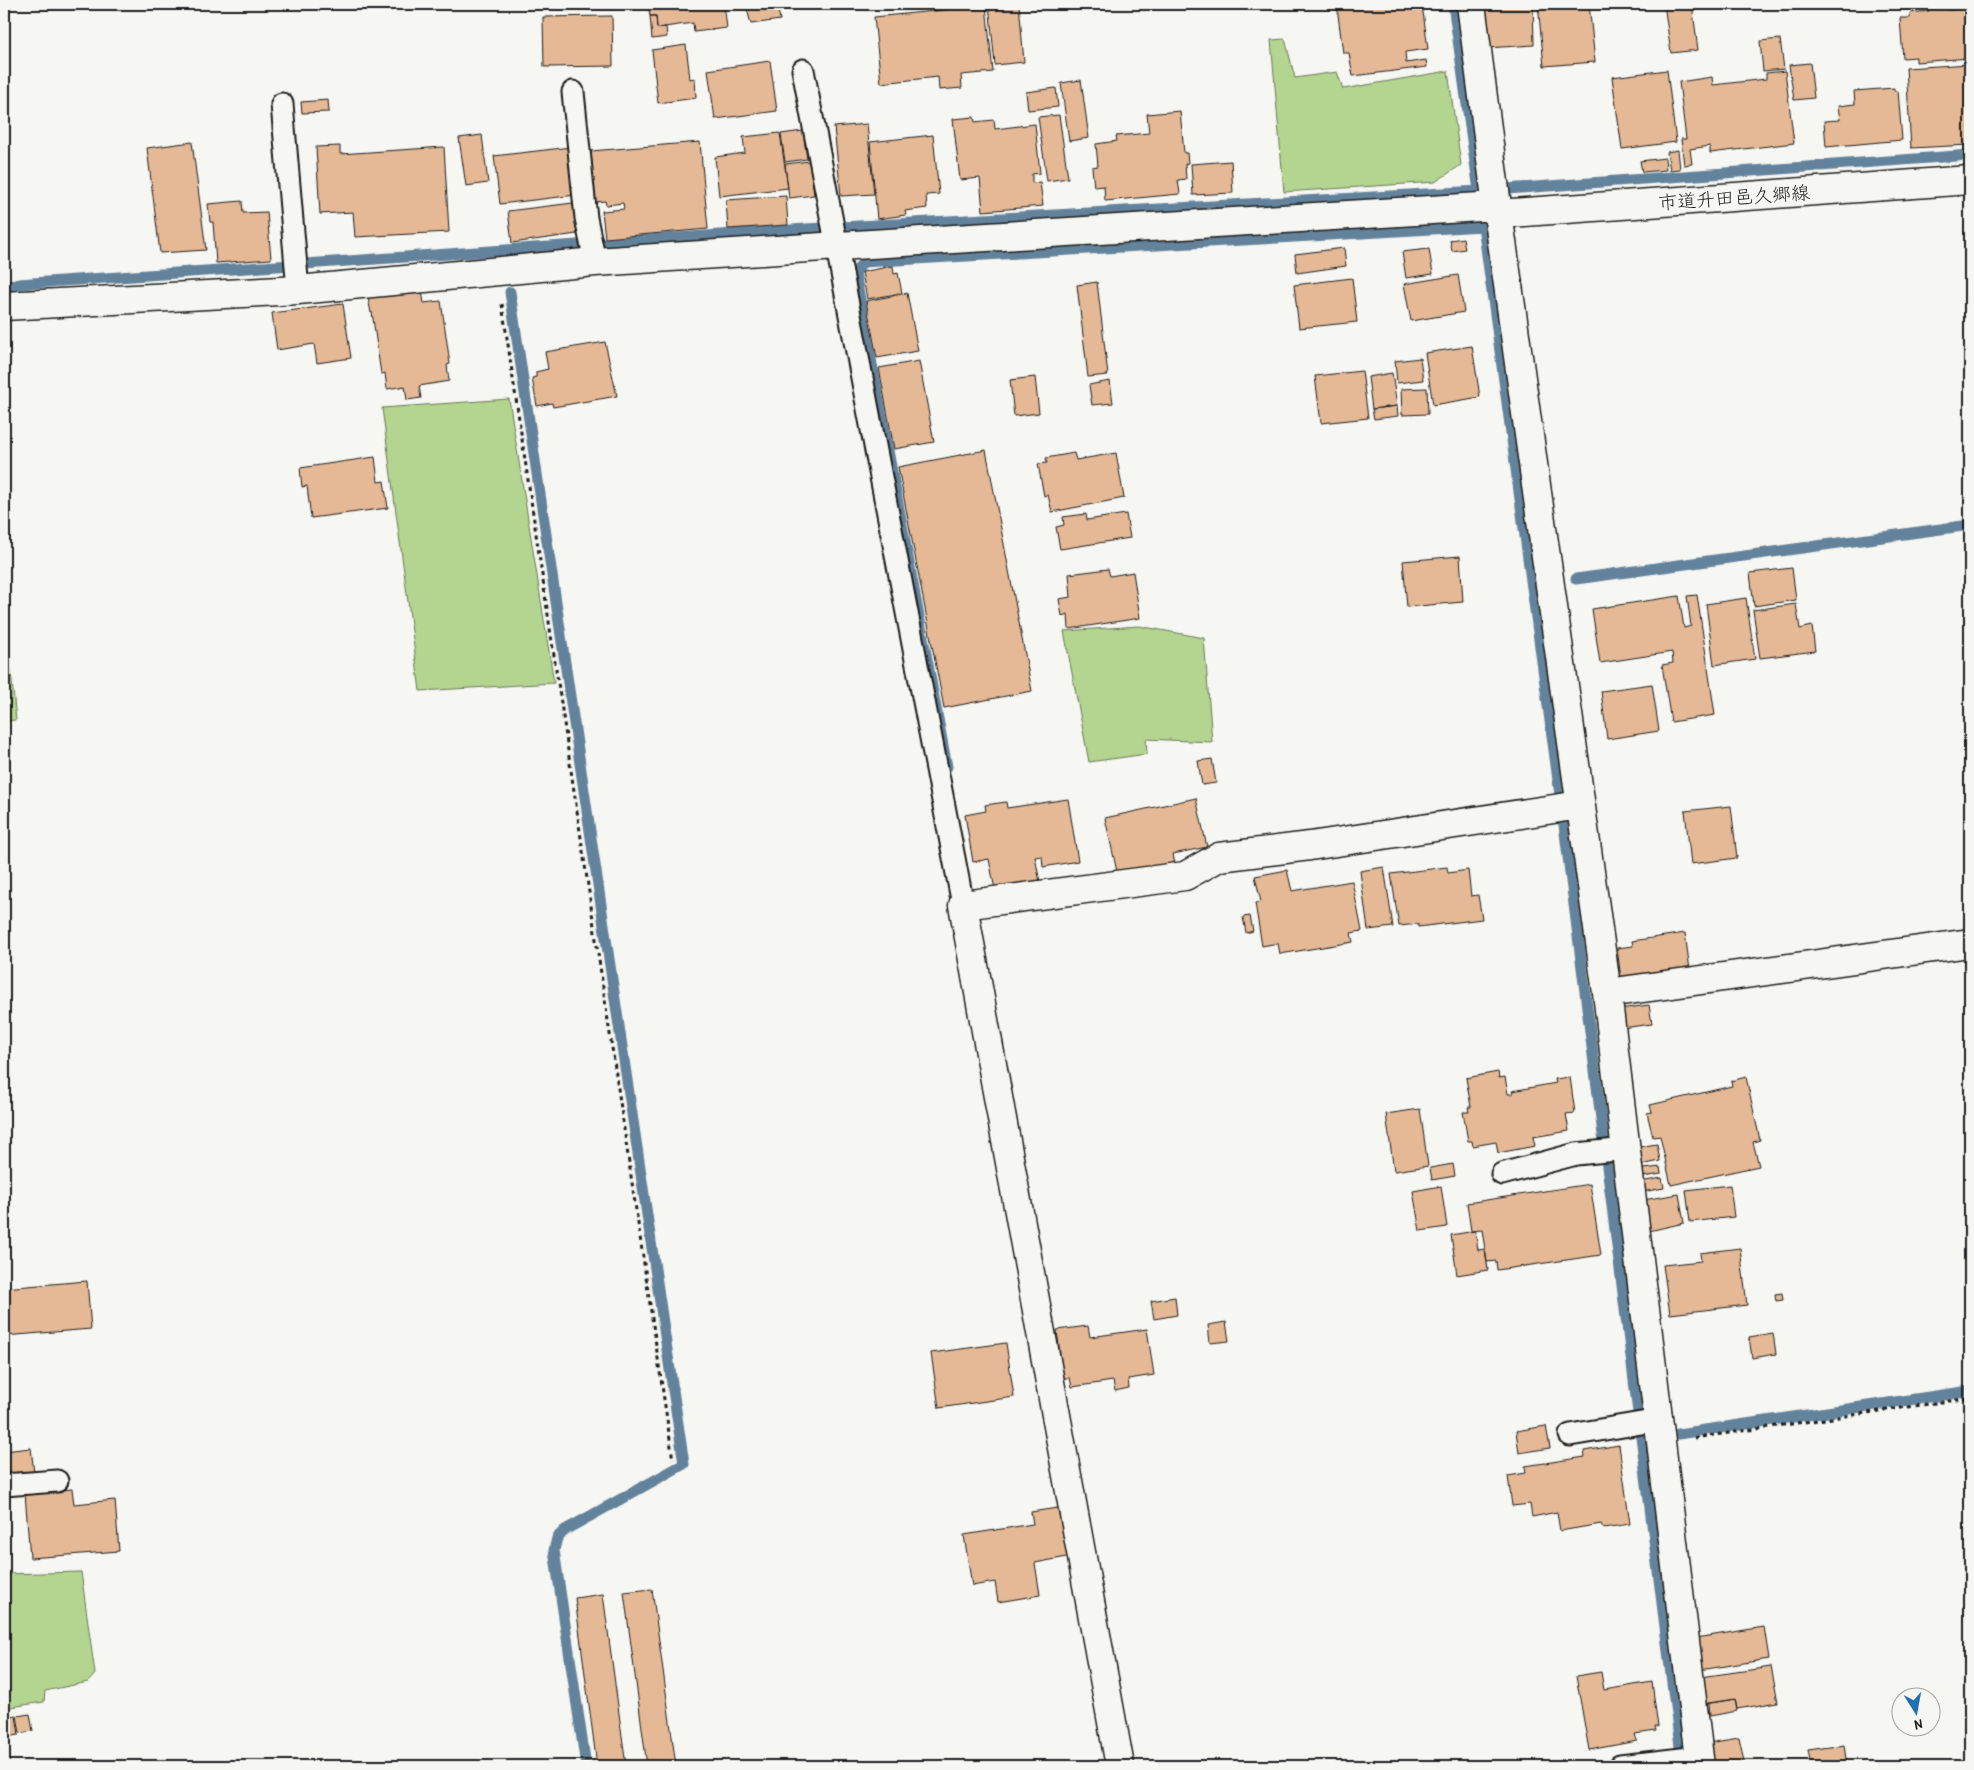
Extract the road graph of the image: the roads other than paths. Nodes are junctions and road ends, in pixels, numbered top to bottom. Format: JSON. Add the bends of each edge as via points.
{"nodes":[{"id":1,"x":1471,"y":4,"type":"edge"},
{"id":2,"x":802,"y":70,"type":"dead end"},
{"id":3,"x":573,"y":92,"type":"dead end"},
{"id":4,"x":282,"y":104,"type":"dead end"},
{"id":5,"x":1970,"y":180,"type":"edge"},
{"id":6,"x":1490,"y":202,"type":"junction"},
{"id":7,"x":835,"y":234,"type":"junction"},
{"id":8,"x":593,"y":251,"type":"junction"},
{"id":9,"x":297,"y":273,"type":"junction"},
{"id":10,"x":4,"y":306,"type":"edge"},
{"id":11,"x":1568,"y":807,"type":"junction"},
{"id":12,"x":969,"y":904,"type":"junction"},
{"id":13,"x":1970,"y":943,"type":"edge"},
{"id":14,"x":1607,"y":993,"type":"junction"},
{"id":15,"x":1612,"y":1150,"type":"junction"},
{"id":16,"x":1502,"y":1174,"type":"dead end"},
{"id":17,"x":1656,"y":1428,"type":"junction"},
{"id":18,"x":1570,"y":1435,"type":"dead end"},
{"id":19,"x":57,"y":1481,"type":"dead end"},
{"id":20,"x":4,"y":1485,"type":"edge"},
{"id":21,"x":1690,"y":1761,"type":"edge"},
{"id":22,"x":1120,"y":1766,"type":"edge"},
{"id":23,"x":1620,"y":1766,"type":"edge"}],
"edges":[{"from":1,"to":6,"type":"street"},
{"from":2,"to":7,"type":"lane"},
{"from":3,"to":8,"type":"lane","via":[[586,218]]},
{"from":4,"to":9,"type":"lane"},
{"from":5,"to":6,"type":"street","name":"市道升田邑久郷線"},
{"from":6,"to":7,"type":"street","name":"市道升田邑久郷線"},
{"from":6,"to":11,"type":"street"},
{"from":7,"to":8,"type":"street","name":"市道升田邑久郷線"},
{"from":7,"to":12,"type":"lane"},
{"from":8,"to":9,"type":"street","name":"市道升田邑久郷線","via":[[497,271]]},
{"from":9,"to":10,"type":"street","name":"市道升田邑久郷線"},
{"from":11,"to":12,"type":"street","via":[[1310,846],[1219,856],[1185,876]]},
{"from":11,"to":14,"type":"street"},
{"from":12,"to":22,"type":"street"},
{"from":13,"to":14,"type":"street"},
{"from":14,"to":15,"type":"street"},
{"from":15,"to":16,"type":"lane","via":[[1576,1154]]},
{"from":15,"to":17,"type":"street"},
{"from":17,"to":18,"type":"lane","via":[[1627,1425]]},
{"from":17,"to":21,"type":"street"},
{"from":19,"to":20,"type":"lane"},
{"from":21,"to":23,"type":"lane"}]}
